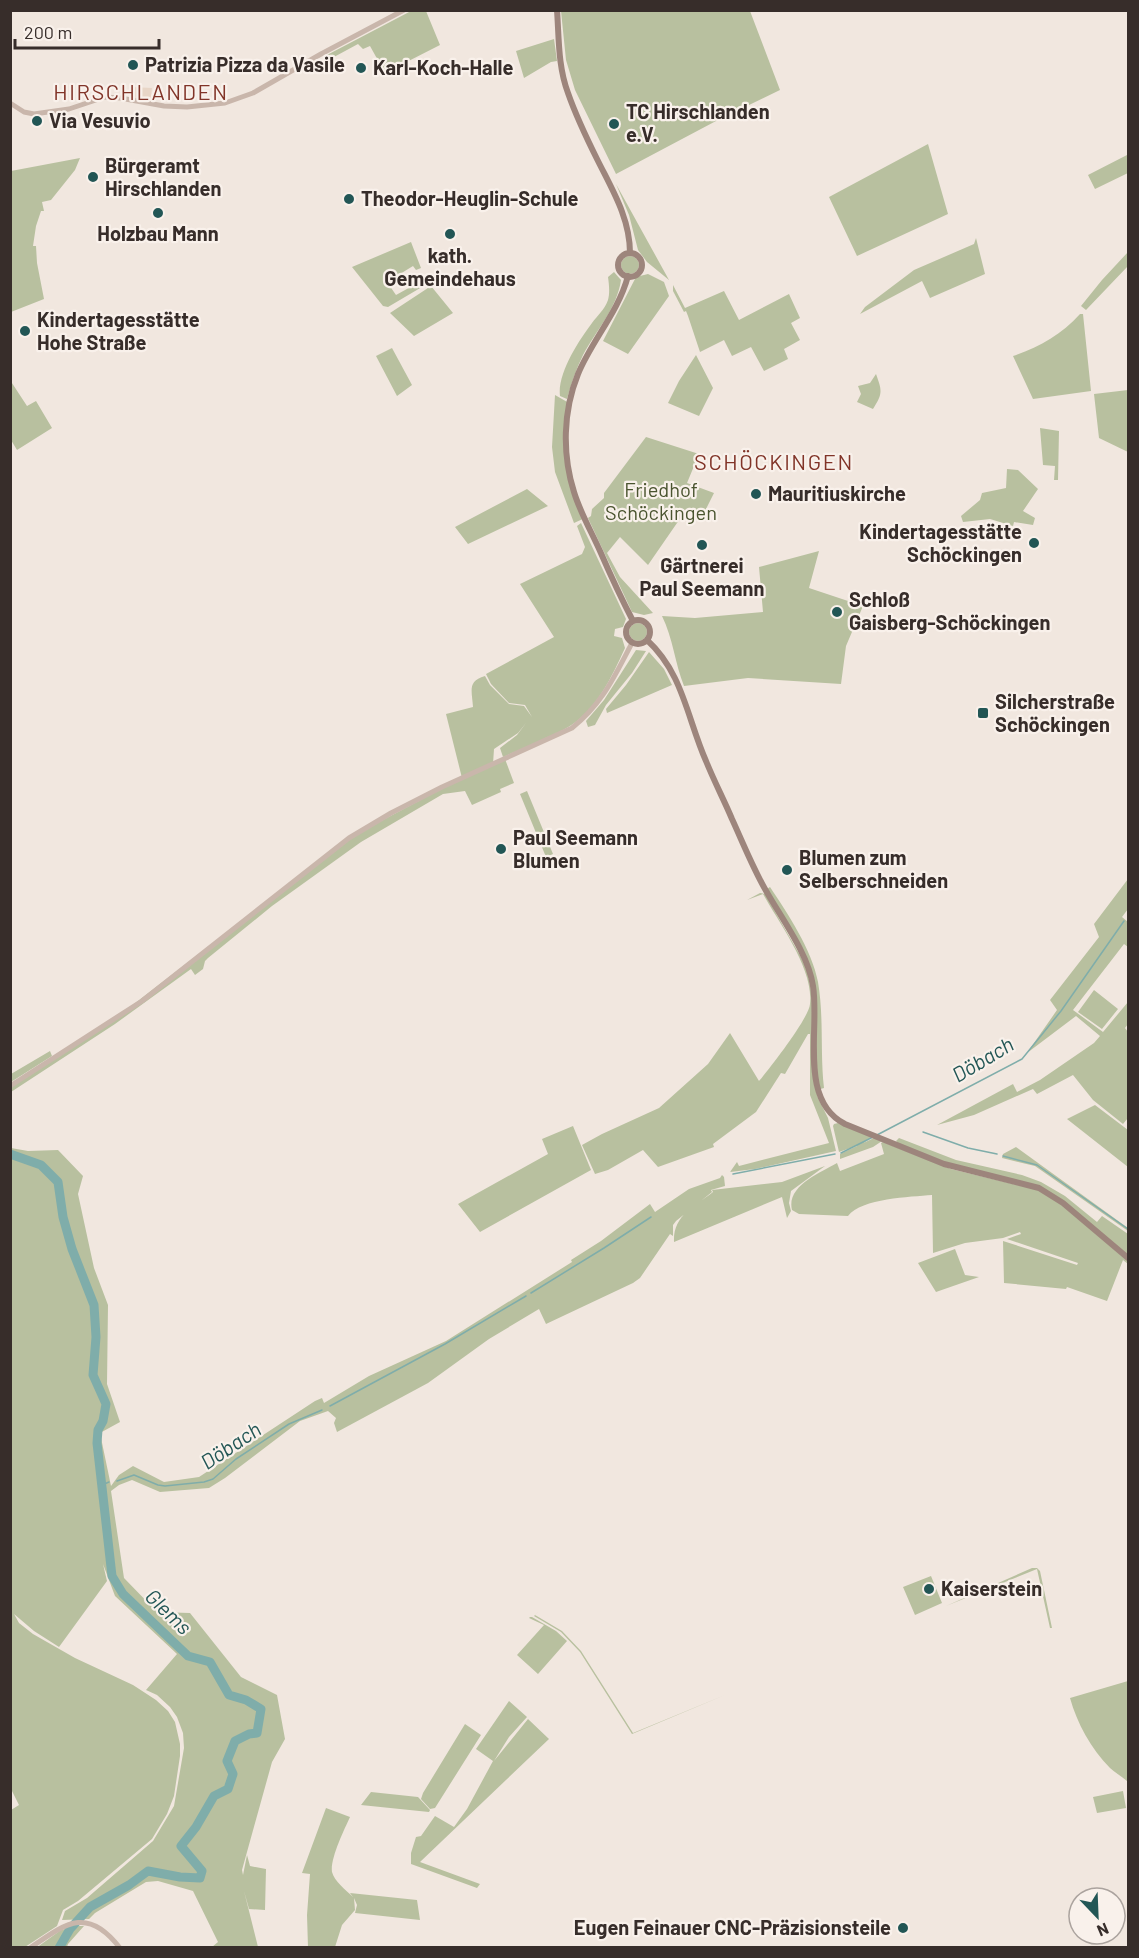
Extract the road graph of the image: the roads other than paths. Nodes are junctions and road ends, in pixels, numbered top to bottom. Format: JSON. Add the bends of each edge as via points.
{"nodes":[{"id":1,"x":404,"y":10,"type":"edge"},
{"id":2,"x":557,"y":10,"type":"edge"},
{"id":3,"x":10,"y":103,"type":"edge"},
{"id":4,"x":630,"y":252,"type":"junction"},
{"id":5,"x":628,"y":276,"type":"junction"},
{"id":6,"x":633,"y":621,"type":"junction"},
{"id":7,"x":647,"y":640,"type":"junction"},
{"id":8,"x":632,"y":643,"type":"junction"},
{"id":9,"x":10,"y":1086,"type":"edge"},
{"id":10,"x":1128,"y":1258,"type":"edge"},
{"id":11,"x":30,"y":1947,"type":"edge"},
{"id":12,"x":120,"y":1947,"type":"edge"}],
"edges":[{"from":1,"to":3,"type":"street","via":[[253,93],[216,105],[156,105],[105,97],[69,109],[34,114]]},
{"from":2,"to":4,"type":"main road","via":[[560,61],[566,86],[621,208]]},
{"from":4,"to":5,"type":"main road","via":[[623,254],[618,263],[620,272]]},
{"from":4,"to":5,"type":"main road","via":[[639,257],[642,267],[636,275]]},
{"from":5,"to":6,"type":"main road","via":[[618,304],[577,377],[565,440],[574,492]]},
{"from":6,"to":7,"type":"main road","via":[[648,626]]},
{"from":6,"to":8,"type":"main road","via":[[626,632]]},
{"from":7,"to":8,"type":"main road"},
{"from":7,"to":10,"type":"main road","via":[[675,676],[705,760],[753,866],[808,968],[814,996],[815,1071],[825,1107],[834,1117],[872,1135],[952,1167],[1042,1190]]},
{"from":8,"to":9,"type":"street","via":[[601,700],[572,728],[425,795],[349,838],[142,1001]]},
{"from":11,"to":12,"type":"street","via":[[56,1929],[82,1923],[107,1933]]}]}
